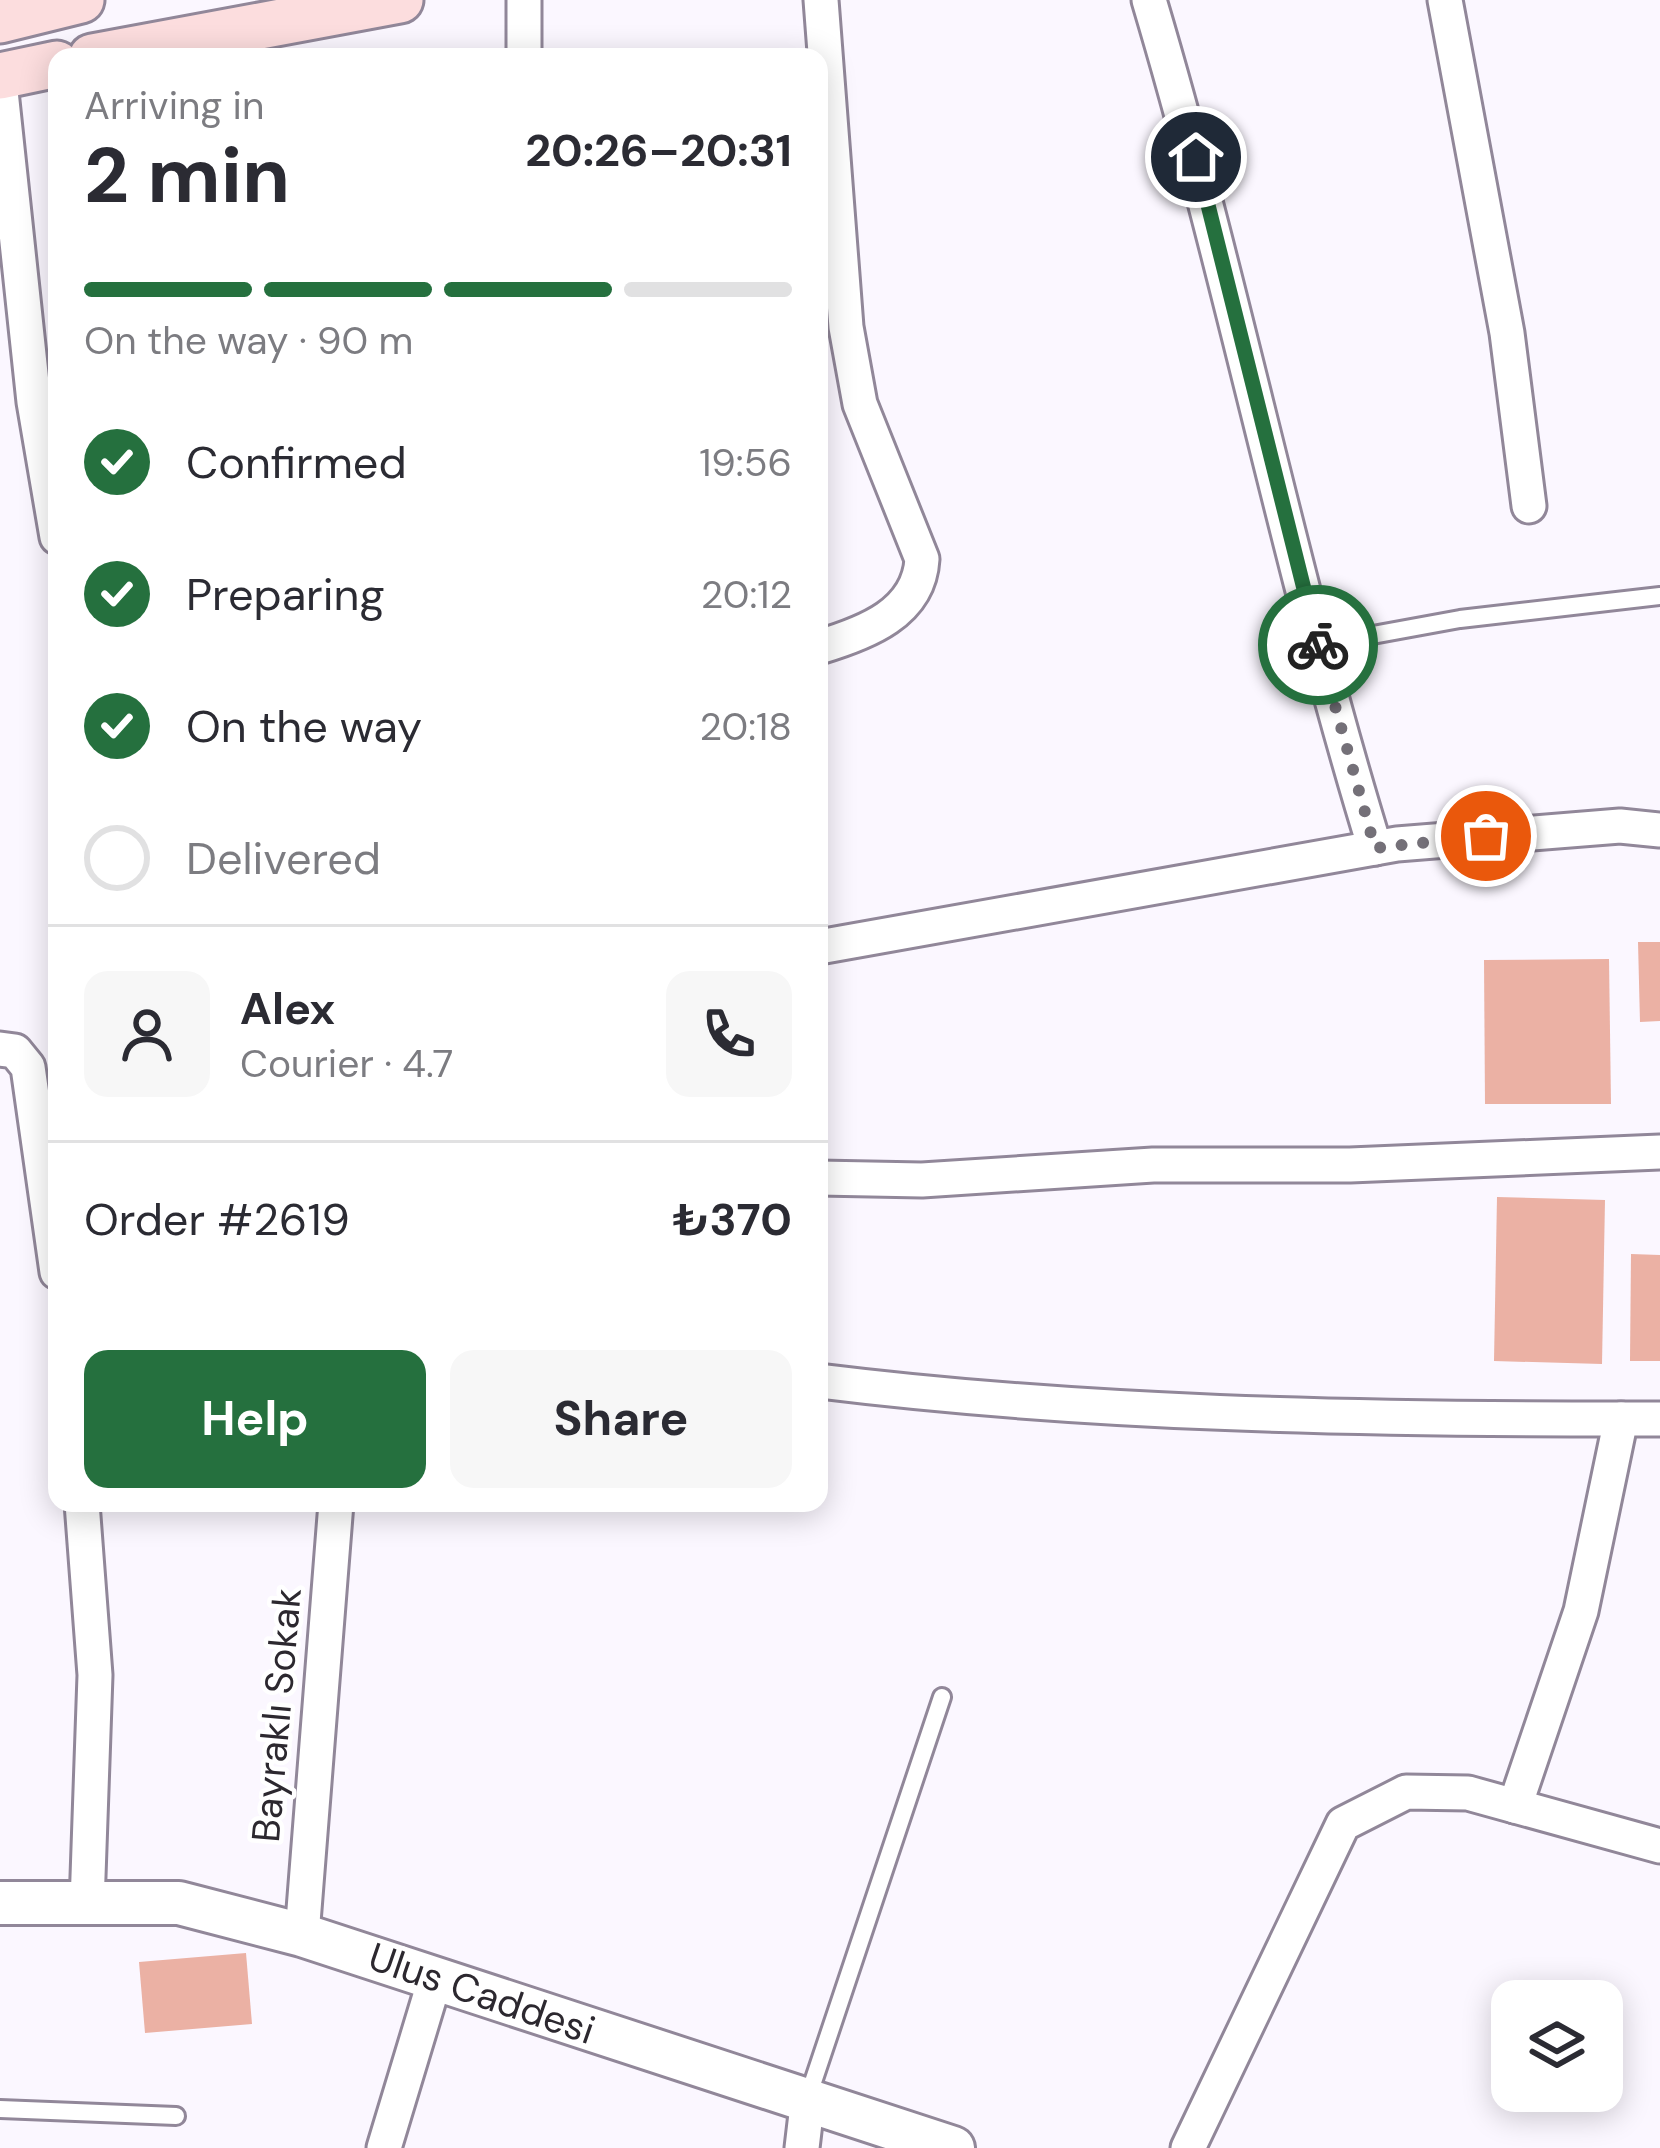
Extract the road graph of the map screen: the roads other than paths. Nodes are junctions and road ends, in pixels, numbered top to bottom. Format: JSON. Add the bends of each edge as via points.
{"nodes":[{"id":1,"x":81,"y":0,"type":"edge"},
{"id":2,"x":400,"y":0,"type":"edge"},
{"id":3,"x":524,"y":0,"type":"edge"},
{"id":4,"x":821,"y":0,"type":"edge"},
{"id":5,"x":1149,"y":0,"type":"edge"},
{"id":6,"x":1445,"y":0,"type":"edge"},
{"id":7,"x":0,"y":20,"type":"edge"},
{"id":8,"x":177,"y":48,"type":"edge"},
{"id":9,"x":524,"y":48,"type":"edge"},
{"id":10,"x":825,"y":48,"type":"edge"},
{"id":11,"x":48,"y":66,"type":"edge"},
{"id":12,"x":0,"y":79,"type":"edge"},
{"id":13,"x":828,"y":92,"type":"edge"},
{"id":14,"x":48,"y":484,"type":"edge"},
{"id":15,"x":1529,"y":506,"type":"dead end"},
{"id":16,"x":1660,"y":596,"type":"edge"},
{"id":17,"x":828,"y":644,"type":"edge"},
{"id":18,"x":1318,"y":644,"type":"junction"},
{"id":19,"x":1660,"y":830,"type":"edge"},
{"id":20,"x":1375,"y":848,"type":"junction"},
{"id":21,"x":828,"y":945,"type":"edge"},
{"id":22,"x":0,"y":1048,"type":"edge"},
{"id":23,"x":1660,"y":1152,"type":"edge"},
{"id":24,"x":828,"y":1178,"type":"edge"},
{"id":25,"x":48,"y":1208,"type":"edge"},
{"id":26,"x":828,"y":1382,"type":"edge"},
{"id":27,"x":1660,"y":1418,"type":"edge"},
{"id":28,"x":1621,"y":1419,"type":"junction"},
{"id":29,"x":83,"y":1512,"type":"edge"},
{"id":30,"x":335,"y":1512,"type":"edge"},
{"id":31,"x":941,"y":1696,"type":"dead end"},
{"id":32,"x":1515,"y":1806,"type":"junction"},
{"id":33,"x":1660,"y":1846,"type":"edge"},
{"id":34,"x":0,"y":1903,"type":"edge"},
{"id":35,"x":86,"y":1905,"type":"junction"},
{"id":36,"x":302,"y":1935,"type":"junction"},
{"id":37,"x":436,"y":1976,"type":"junction"},
{"id":38,"x":808,"y":2097,"type":"junction"},
{"id":39,"x":0,"y":2109,"type":"edge"},
{"id":40,"x":176,"y":2116,"type":"dead end"},
{"id":41,"x":384,"y":2148,"type":"edge"},
{"id":42,"x":802,"y":2148,"type":"edge"},
{"id":43,"x":952,"y":2148,"type":"edge"},
{"id":44,"x":1188,"y":2148,"type":"edge"}],
"edges":[{"from":1,"to":7,"type":"main road"},
{"from":2,"to":8,"type":"main road"},
{"from":3,"to":9,"type":"street"},
{"from":4,"to":10,"type":"street"},
{"from":5,"to":18,"type":"street","via":[[1208,196]]},
{"from":6,"to":15,"type":"street","via":[[1507,333]]},
{"from":11,"to":12,"type":"main road"},
{"from":12,"to":14,"type":"street"},
{"from":13,"to":17,"type":"street","via":[[846,327],[860,404],[922,559],[921,584],[904,607]]},
{"from":16,"to":18,"type":"lane"},
{"from":18,"to":20,"type":"street"},
{"from":19,"to":20,"type":"street","via":[[1620,826]]},
{"from":20,"to":21,"type":"street"},
{"from":22,"to":25,"type":"street","via":[[28,1067]]},
{"from":23,"to":24,"type":"street"},
{"from":26,"to":28,"type":"street","via":[[1281,1414]]},
{"from":27,"to":28,"type":"street"},
{"from":28,"to":32,"type":"street","via":[[1581,1611]]},
{"from":29,"to":35,"type":"street","via":[[95,1675]]},
{"from":30,"to":36,"type":"street","name":"Bayraklı Sokak"},
{"from":31,"to":38,"type":"lane"},
{"from":32,"to":33,"type":"street"},
{"from":32,"to":44,"type":"street","via":[[1468,1793],[1406,1792],[1343,1824]]},
{"from":34,"to":35,"type":"street","name":"Ulus Caddesi"},
{"from":35,"to":36,"type":"street","name":"Ulus Caddesi","via":[[179,1904]]},
{"from":36,"to":37,"type":"street","name":"Ulus Caddesi"},
{"from":37,"to":38,"type":"street","name":"Ulus Caddesi"},
{"from":37,"to":41,"type":"street"},
{"from":38,"to":42,"type":"street"},
{"from":38,"to":43,"type":"street","name":"Ulus Caddesi"},
{"from":39,"to":40,"type":"lane"}]}
